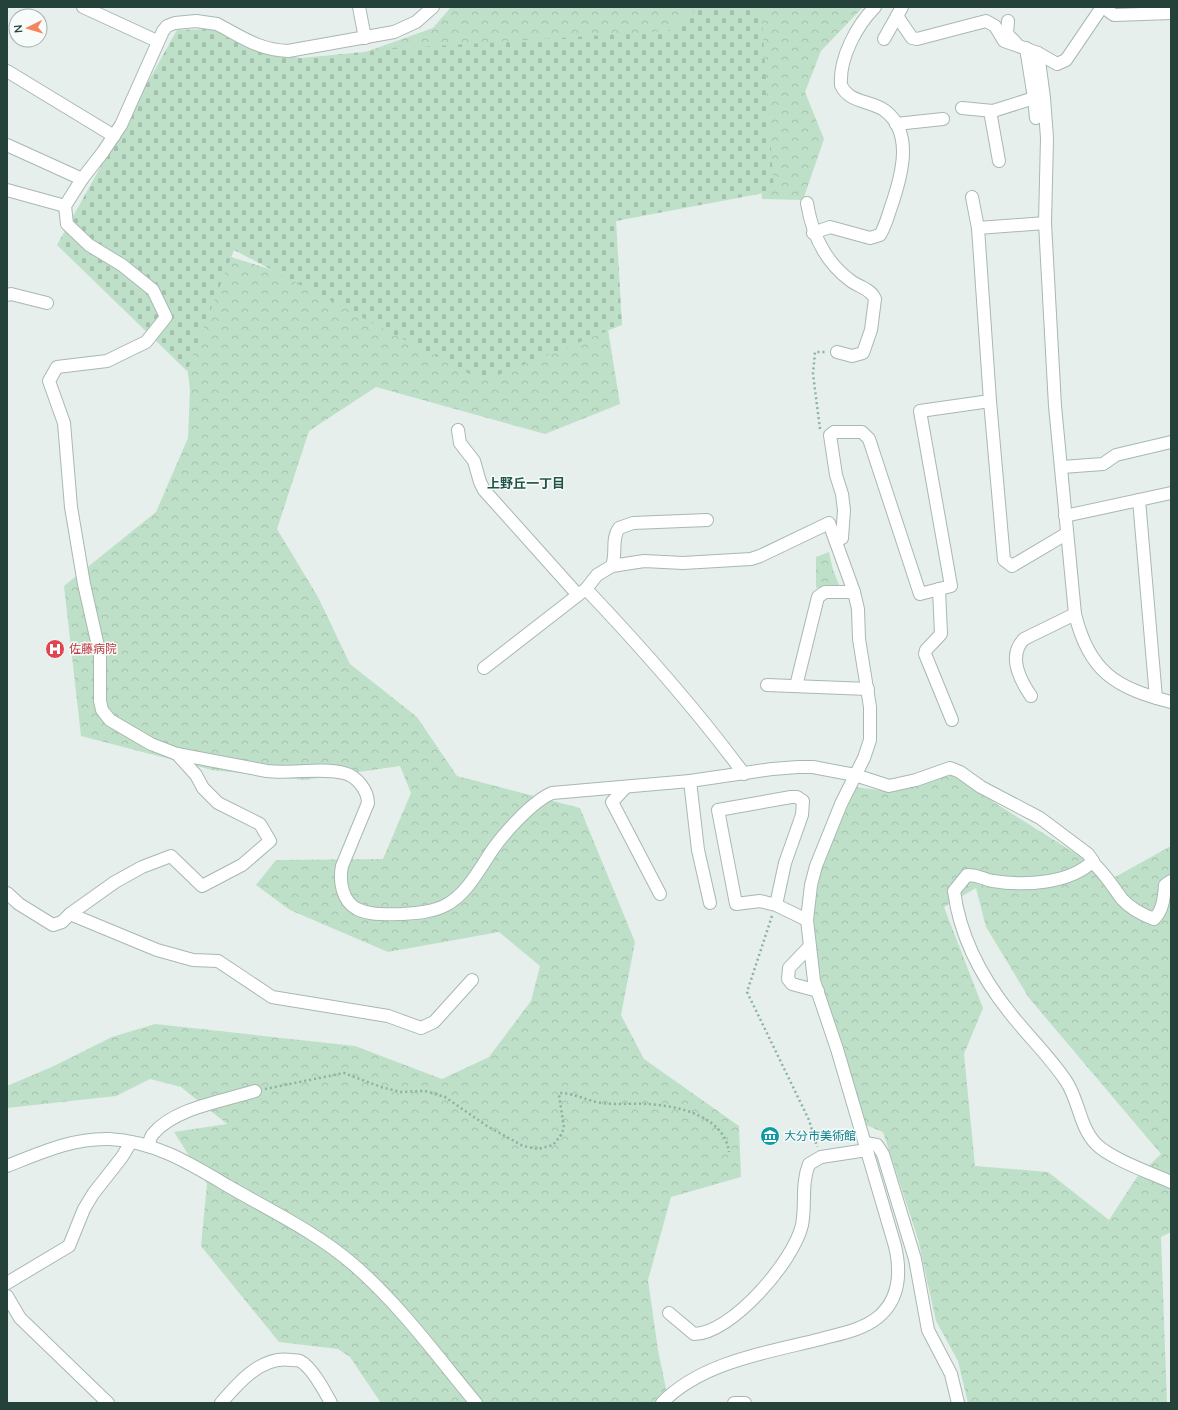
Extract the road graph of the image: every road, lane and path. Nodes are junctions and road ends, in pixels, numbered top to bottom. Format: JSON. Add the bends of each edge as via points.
{"nodes":[{"id":1,"x":83,"y":7,"type":"edge"},
{"id":2,"x":359,"y":7,"type":"edge"},
{"id":3,"x":433,"y":7,"type":"edge"},
{"id":4,"x":875,"y":7,"type":"edge"},
{"id":5,"x":1102,"y":7,"type":"edge"},
{"id":6,"x":900,"y":12,"type":"edge"},
{"id":7,"x":1171,"y":13,"type":"edge"},
{"id":8,"x":1008,"y":21,"type":"dead end"},
{"id":9,"x":365,"y":38,"type":"junction"},
{"id":10,"x":884,"y":39,"type":"dead end"},
{"id":11,"x":157,"y":41,"type":"junction"},
{"id":12,"x":1023,"y":46,"type":"junction"},
{"id":13,"x":1038,"y":53,"type":"junction"},
{"id":14,"x":7,"y":71,"type":"edge"},
{"id":15,"x":1034,"y":98,"type":"junction"},
{"id":16,"x":962,"y":108,"type":"dead end"},
{"id":17,"x":990,"y":111,"type":"junction"},
{"id":18,"x":1036,"y":118,"type":"dead end"},
{"id":19,"x":943,"y":119,"type":"dead end"},
{"id":20,"x":896,"y":124,"type":"junction"},
{"id":21,"x":114,"y":136,"type":"junction"},
{"id":22,"x":7,"y":145,"type":"edge"},
{"id":23,"x":998,"y":161,"type":"dead end"},
{"id":24,"x":82,"y":179,"type":"junction"},
{"id":25,"x":7,"y":190,"type":"edge"},
{"id":26,"x":972,"y":197,"type":"dead end"},
{"id":27,"x":807,"y":204,"type":"dead end"},
{"id":28,"x":65,"y":206,"type":"junction"},
{"id":29,"x":1046,"y":223,"type":"junction"},
{"id":30,"x":978,"y":228,"type":"junction"},
{"id":31,"x":813,"y":233,"type":"junction"},
{"id":32,"x":7,"y":295,"type":"edge"},
{"id":33,"x":47,"y":303,"type":"dead end"},
{"id":34,"x":837,"y":352,"type":"dead end"},
{"id":35,"x":990,"y":401,"type":"junction"},
{"id":36,"x":458,"y":430,"type":"dead end"},
{"id":37,"x":1171,"y":442,"type":"edge"},
{"id":38,"x":1062,"y":467,"type":"junction"},
{"id":39,"x":1171,"y":493,"type":"edge"},
{"id":40,"x":1138,"y":500,"type":"junction"},
{"id":41,"x":1065,"y":516,"type":"junction"},
{"id":42,"x":707,"y":520,"type":"dead end"},
{"id":43,"x":1066,"y":534,"type":"junction"},
{"id":44,"x":836,"y":541,"type":"junction"},
{"id":45,"x":612,"y":566,"type":"junction"},
{"id":46,"x":939,"y":589,"type":"junction"},
{"id":47,"x":582,"y":592,"type":"junction"},
{"id":48,"x":854,"y":592,"type":"junction"},
{"id":49,"x":1075,"y":614,"type":"junction"},
{"id":50,"x":484,"y":668,"type":"dead end"},
{"id":51,"x":767,"y":685,"type":"dead end"},
{"id":52,"x":796,"y":686,"type":"junction"},
{"id":53,"x":868,"y":689,"type":"junction"},
{"id":54,"x":1031,"y":696,"type":"dead end"},
{"id":55,"x":1156,"y":698,"type":"junction"},
{"id":56,"x":1171,"y":702,"type":"edge"},
{"id":57,"x":952,"y":720,"type":"dead end"},
{"id":58,"x":177,"y":754,"type":"junction"},
{"id":59,"x":744,"y":774,"type":"junction"},
{"id":60,"x":855,"y":775,"type":"junction"},
{"id":61,"x":690,"y":781,"type":"junction"},
{"id":62,"x":626,"y":787,"type":"junction"},
{"id":63,"x":1092,"y":862,"type":"junction"},
{"id":64,"x":1171,"y":881,"type":"edge"},
{"id":65,"x":7,"y":893,"type":"edge"},
{"id":66,"x":660,"y":894,"type":"dead end"},
{"id":67,"x":710,"y":903,"type":"dead end"},
{"id":68,"x":776,"y":905,"type":"junction"},
{"id":69,"x":70,"y":914,"type":"junction"},
{"id":70,"x":807,"y":920,"type":"junction"},
{"id":71,"x":809,"y":947,"type":"junction"},
{"id":72,"x":472,"y":980,"type":"dead end"},
{"id":73,"x":818,"y":991,"type":"junction"},
{"id":74,"x":255,"y":1091,"type":"joint"},
{"id":75,"x":131,"y":1142,"type":"junction"},
{"id":76,"x":148,"y":1146,"type":"junction"},
{"id":77,"x":866,"y":1147,"type":"junction"},
{"id":78,"x":729,"y":1152,"type":"dead end"},
{"id":79,"x":821,"y":1157,"type":"junction"},
{"id":80,"x":7,"y":1166,"type":"edge"},
{"id":81,"x":1171,"y":1182,"type":"edge"},
{"id":82,"x":7,"y":1283,"type":"edge"},
{"id":83,"x":7,"y":1296,"type":"edge"},
{"id":84,"x":669,"y":1313,"type":"dead end"},
{"id":85,"x":108,"y":1403,"type":"edge"},
{"id":86,"x":221,"y":1403,"type":"edge"},
{"id":87,"x":330,"y":1403,"type":"edge"},
{"id":88,"x":476,"y":1403,"type":"edge"},
{"id":89,"x":662,"y":1403,"type":"edge"},
{"id":90,"x":734,"y":1403,"type":"edge"},
{"id":91,"x":745,"y":1403,"type":"edge"},
{"id":92,"x":958,"y":1403,"type":"edge"}],
"edges":[{"from":1,"to":11,"type":"street"},
{"from":2,"to":9,"type":"street"},
{"from":3,"to":9,"type":"street","via":[[425,16],[406,27],[381,36]]},
{"from":4,"to":20,"type":"street","via":[[855,32],[845,60],[841,85],[847,95],[883,110]]},
{"from":5,"to":7,"type":"street","via":[[1114,15]]},
{"from":5,"to":13,"type":"street","via":[[1066,60],[1057,64]]},
{"from":6,"to":10,"type":"street"},
{"from":6,"to":12,"type":"street","via":[[907,33],[915,39],[986,21],[995,26],[1004,41]]},
{"from":8,"to":12,"type":"street","via":[[1006,34]]},
{"from":9,"to":11,"type":"street","via":[[288,51],[273,50],[259,46],[217,24],[196,21],[168,26]]},
{"from":11,"to":21,"type":"street","via":[[122,125]]},
{"from":12,"to":13,"type":"street"},
{"from":12,"to":15,"type":"street"},
{"from":13,"to":29,"type":"street","via":[[1047,138]]},
{"from":14,"to":21,"type":"street"},
{"from":15,"to":17,"type":"street"},
{"from":15,"to":18,"type":"street"},
{"from":16,"to":17,"type":"street"},
{"from":17,"to":23,"type":"street"},
{"from":19,"to":20,"type":"street"},
{"from":20,"to":31,"type":"street","via":[[900,135],[902,170],[880,235],[870,238],[830,227]]},
{"from":21,"to":24,"type":"street"},
{"from":22,"to":24,"type":"street"},
{"from":24,"to":28,"type":"street"},
{"from":25,"to":28,"type":"street"},
{"from":26,"to":30,"type":"street"},
{"from":27,"to":31,"type":"street"},
{"from":28,"to":58,"type":"street","via":[[67,224],[89,245],[122,265],[153,290],[166,317],[146,342],[107,361],[57,367],[49,381],[64,424],[72,514],[100,655],[102,710],[110,720],[139,739]]},
{"from":29,"to":30,"type":"street"},
{"from":29,"to":38,"type":"street","via":[[1055,406]]},
{"from":30,"to":35,"type":"street"},
{"from":31,"to":34,"type":"street","via":[[829,258],[848,278],[873,294],[875,299],[871,330],[862,353],[852,356]]},
{"from":32,"to":33,"type":"street"},
{"from":35,"to":43,"type":"street","via":[[1004,560],[1012,566]]},
{"from":35,"to":46,"type":"street","via":[[920,411],[951,586]]},
{"from":36,"to":47,"type":"street","via":[[460,443],[474,461],[484,490]]},
{"from":37,"to":38,"type":"street","via":[[1116,455],[1103,464]]},
{"from":38,"to":41,"type":"street"},
{"from":39,"to":40,"type":"street"},
{"from":40,"to":41,"type":"street"},
{"from":40,"to":55,"type":"street"},
{"from":41,"to":43,"type":"street"},
{"from":42,"to":45,"type":"street","via":[[634,523],[619,528],[614,534],[616,554]]},
{"from":43,"to":49,"type":"street"},
{"from":44,"to":45,"type":"street","via":[[829,523],[751,559],[682,563],[644,561]]},
{"from":44,"to":46,"type":"street","via":[[842,538],[844,510],[830,435],[834,432],[862,432],[869,439],[920,594]]},
{"from":44,"to":48,"type":"street"},
{"from":45,"to":47,"type":"street","via":[[597,575]]},
{"from":46,"to":57,"type":"street","via":[[940,634],[925,654]]},
{"from":47,"to":50,"type":"street"},
{"from":47,"to":59,"type":"street","via":[[622,627]]},
{"from":48,"to":52,"type":"street","via":[[825,592],[818,597]]},
{"from":48,"to":53,"type":"street"},
{"from":49,"to":54,"type":"street","via":[[1024,639],[1019,644],[1016,652],[1017,672]]},
{"from":49,"to":55,"type":"street","via":[[1082,638],[1106,673],[1135,692]]},
{"from":51,"to":52,"type":"street"},
{"from":52,"to":53,"type":"street"},
{"from":53,"to":60,"type":"street","via":[[870,740]]},
{"from":55,"to":56,"type":"street"},
{"from":58,"to":62,"type":"street","via":[[281,772],[344,773],[357,781],[368,797],[368,803],[340,876],[342,889],[353,907],[374,915],[435,910],[447,905],[474,877],[495,847],[543,797],[552,793]]},
{"from":58,"to":69,"type":"street","via":[[218,803],[260,824],[270,841],[242,865],[202,886],[171,856],[142,867],[115,882]]},
{"from":59,"to":60,"type":"street","via":[[772,768],[798,767]]},
{"from":59,"to":61,"type":"street"},
{"from":60,"to":63,"type":"street","via":[[889,786],[950,768],[960,772],[981,788],[1040,818],[1088,854]]},
{"from":60,"to":70,"type":"street","via":[[810,884]]},
{"from":61,"to":62,"type":"street"},
{"from":61,"to":67,"type":"street","via":[[698,850]]},
{"from":62,"to":66,"type":"street","via":[[612,802]]},
{"from":63,"to":64,"type":"street","via":[[1115,887],[1123,900],[1141,914],[1154,919],[1164,897],[1165,885]]},
{"from":63,"to":81,"type":"street","via":[[1087,867],[1052,881],[992,881],[978,875],[967,875],[954,891],[957,913],[980,971],[1009,1012],[1067,1082],[1082,1124],[1096,1144],[1112,1155]]},
{"from":65,"to":69,"type":"street","via":[[19,904],[53,925],[62,922]]},
{"from":68,"to":68,"type":"street","via":[[784,863],[802,815],[803,801],[791,797],[718,810],[736,904],[760,901]]},
{"from":68,"to":70,"type":"street"},
{"from":68,"to":79,"type":"path","via":[[747,992],[809,1120]]},
{"from":69,"to":72,"type":"street","via":[[158,950],[193,960],[218,962],[272,996],[388,1016],[421,1028],[434,1022]]},
{"from":70,"to":71,"type":"street"},
{"from":71,"to":73,"type":"street"},
{"from":71,"to":73,"type":"street","via":[[789,968],[788,979],[792,984]]},
{"from":73,"to":77,"type":"street"},
{"from":74,"to":76,"type":"street","via":[[184,1113],[170,1120],[152,1135]]},
{"from":74,"to":78,"type":"path","via":[[344,1073],[401,1092],[425,1091],[445,1097],[487,1126],[523,1146],[538,1149],[553,1145],[561,1135],[564,1128],[559,1095],[567,1093],[602,1103],[649,1104],[680,1109],[712,1123],[723,1132]]},
{"from":75,"to":76,"type":"street"},
{"from":75,"to":80,"type":"street","via":[[108,1139],[71,1143]]},
{"from":75,"to":82,"type":"street","via":[[84,1209],[69,1246]]},
{"from":76,"to":88,"type":"street","via":[[189,1163],[288,1219],[344,1257],[388,1298]]},
{"from":77,"to":79,"type":"street"},
{"from":77,"to":89,"type":"street","via":[[899,1260],[896,1292],[883,1312],[868,1323],[848,1331],[719,1367],[683,1387]]},
{"from":77,"to":92,"type":"street","via":[[877,1145],[883,1154],[915,1259],[928,1330],[950,1374]]},
{"from":79,"to":84,"type":"street","via":[[808,1164],[804,1177],[802,1225],[797,1238],[784,1262],[757,1296],[718,1327],[704,1334],[694,1334]]},
{"from":83,"to":85,"type":"street","via":[[20,1318]]},
{"from":86,"to":87,"type":"street","via":[[241,1380],[265,1364],[282,1358],[300,1361],[311,1372]]},
{"from":90,"to":91,"type":"street"}]}
